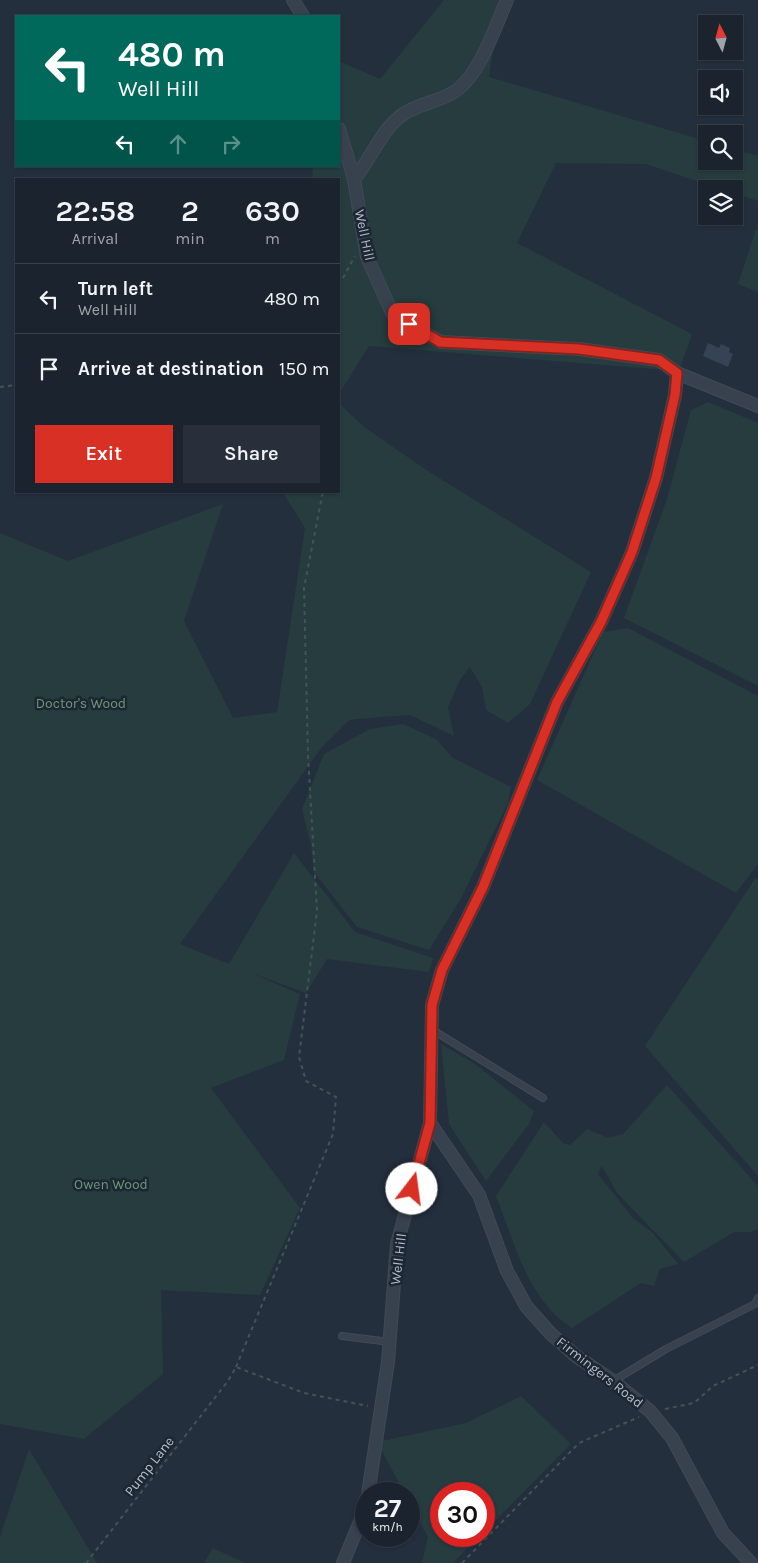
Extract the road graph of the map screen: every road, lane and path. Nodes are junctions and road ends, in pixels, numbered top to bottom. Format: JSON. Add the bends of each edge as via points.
{"nodes":[{"id":1,"x":293,"y":0,"type":"edge"},
{"id":2,"x":507,"y":0,"type":"edge"},
{"id":3,"x":302,"y":15,"type":"edge"},
{"id":4,"x":340,"y":132,"type":"edge"},
{"id":5,"x":354,"y":180,"type":"junction"},
{"id":6,"x":364,"y":238,"type":"junction"},
{"id":7,"x":340,"y":283,"type":"edge"},
{"id":8,"x":677,"y":373,"type":"junction"},
{"id":9,"x":15,"y":385,"type":"edge"},
{"id":10,"x":0,"y":387,"type":"edge"},
{"id":11,"x":758,"y":406,"type":"edge"},
{"id":12,"x":323,"y":493,"type":"edge"},
{"id":13,"x":430,"y":1029,"type":"junction"},
{"id":14,"x":543,"y":1098,"type":"dead end"},
{"id":15,"x":430,"y":1123,"type":"junction"},
{"id":16,"x":758,"y":1298,"type":"edge"},
{"id":17,"x":342,"y":1336,"type":"dead end"},
{"id":18,"x":390,"y":1342,"type":"junction"},
{"id":19,"x":758,"y":1365,"type":"edge"},
{"id":20,"x":236,"y":1367,"type":"junction"},
{"id":21,"x":613,"y":1381,"type":"junction"},
{"id":22,"x":381,"y":1409,"type":"junction"},
{"id":23,"x":650,"y":1412,"type":"junction"},
{"id":24,"x":370,"y":1482,"type":"edge"},
{"id":25,"x":355,"y":1534,"type":"edge"},
{"id":26,"x":86,"y":1563,"type":"edge"},
{"id":27,"x":343,"y":1563,"type":"edge"},
{"id":28,"x":462,"y":1563,"type":"edge"},
{"id":29,"x":751,"y":1563,"type":"edge"}],
"edges":[{"from":1,"to":3,"type":"street"},
{"from":2,"to":5,"type":"street","via":[[476,69],[458,90],[402,115],[380,139],[366,166]]},
{"from":4,"to":5,"type":"street","name":"Well Hill"},
{"from":5,"to":6,"type":"street","name":"Well Hill"},
{"from":6,"to":7,"type":"path"},
{"from":6,"to":8,"type":"street","name":"Well Hill","via":[[367,256],[393,315],[440,342],[579,349],[659,360]]},
{"from":8,"to":11,"type":"street"},
{"from":8,"to":13,"type":"street","name":"Well Hill","via":[[656,478],[632,552],[601,622],[557,702],[483,887],[442,970],[432,1005]]},
{"from":9,"to":10,"type":"path"},
{"from":12,"to":20,"type":"path","name":"Pump Lane","via":[[304,588],[308,756],[317,911],[299,1057],[306,1081],[336,1097],[333,1134]]},
{"from":13,"to":14,"type":"lane"},
{"from":13,"to":15,"type":"street","name":"Well Hill"},
{"from":15,"to":18,"type":"street","name":"Well Hill","via":[[397,1244]]},
{"from":15,"to":21,"type":"street","name":"Firmingers Road","via":[[479,1195],[507,1271],[526,1306],[576,1356]]},
{"from":16,"to":21,"type":"lane","via":[[754,1304],[666,1349]]},
{"from":17,"to":18,"type":"lane"},
{"from":18,"to":22,"type":"street","name":"Well Hill"},
{"from":19,"to":23,"type":"path","via":[[713,1386],[694,1403]]},
{"from":20,"to":22,"type":"path","via":[[304,1393]]},
{"from":20,"to":26,"type":"path","name":"Pump Lane"},
{"from":21,"to":23,"type":"street","name":"Firmingers Road"},
{"from":22,"to":24,"type":"street","name":"Well Hill"},
{"from":23,"to":28,"type":"path","via":[[579,1443]]},
{"from":23,"to":29,"type":"street","name":"Firmingers Road","via":[[681,1453],[724,1533]]},
{"from":25,"to":27,"type":"street"}]}
